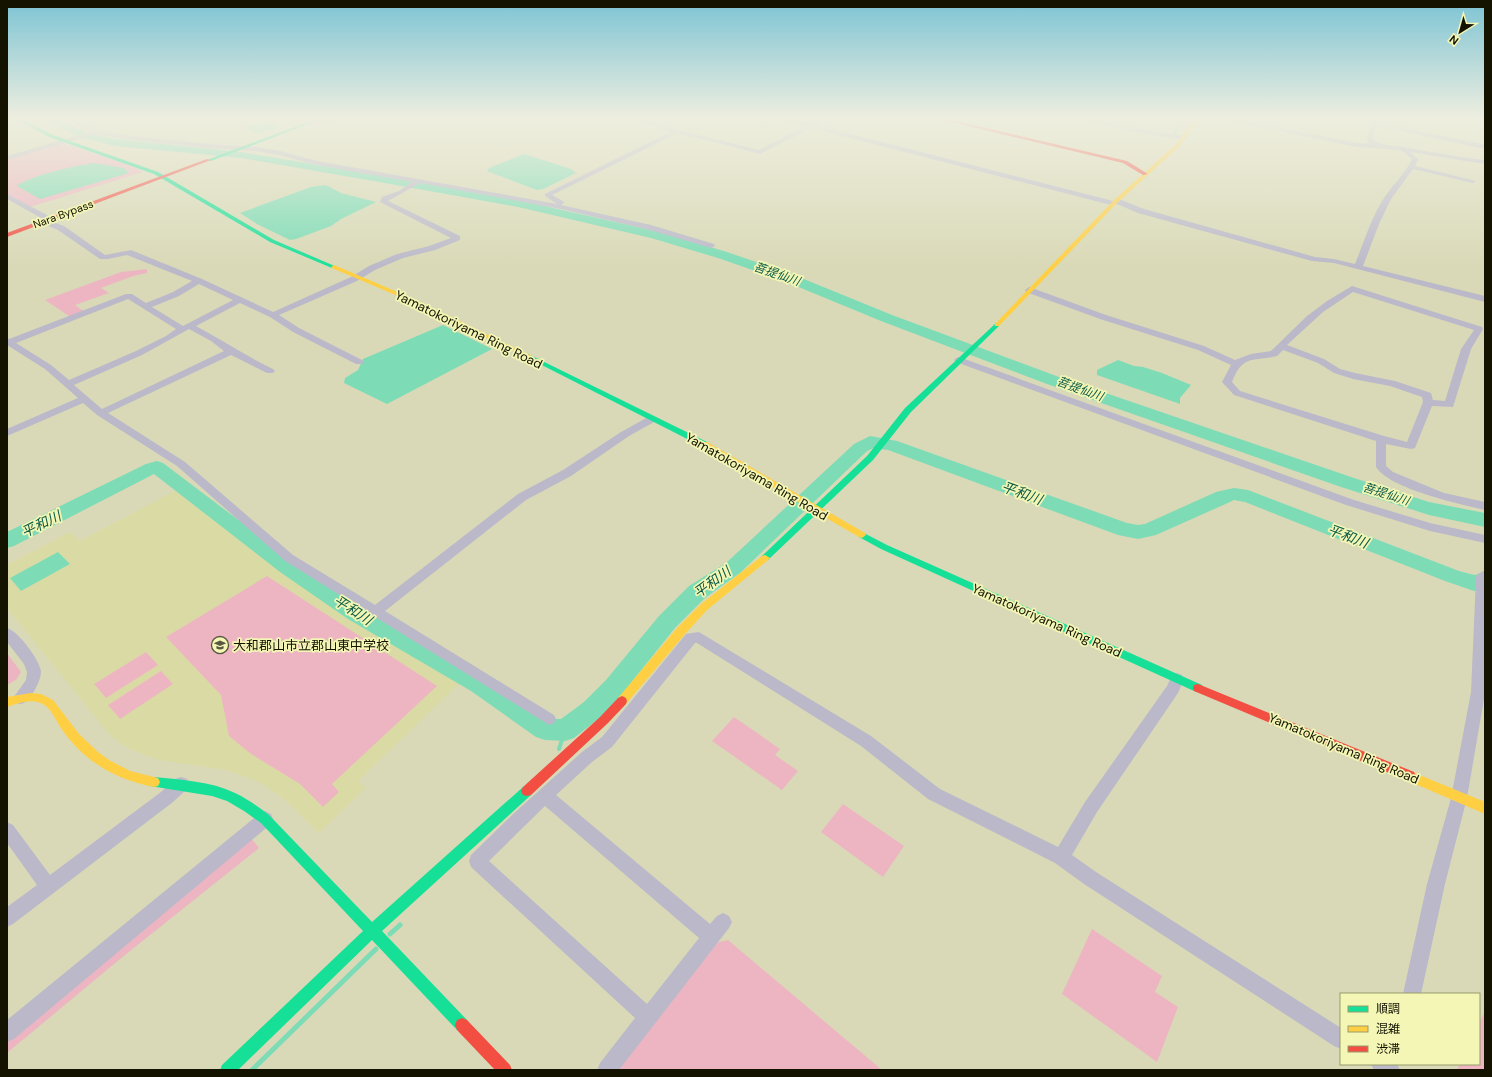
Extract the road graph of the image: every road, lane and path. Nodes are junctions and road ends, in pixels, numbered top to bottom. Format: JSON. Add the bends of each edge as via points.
{"nodes":[{"id":1,"x":140,"y":168,"type":"edge"},
{"id":2,"x":181,"y":168,"type":"edge"},
{"id":3,"x":344,"y":168,"type":"edge"},
{"id":4,"x":601,"y":168,"type":"edge"},
{"id":5,"x":980,"y":168,"type":"edge"},
{"id":6,"x":1138,"y":168,"type":"edge"},
{"id":7,"x":1152,"y":168,"type":"edge"},
{"id":8,"x":1411,"y":168,"type":"edge"},
{"id":9,"x":1417,"y":168,"type":"edge"},
{"id":10,"x":1145,"y":174,"type":"junction"},
{"id":11,"x":160,"y":176,"type":"junction"},
{"id":12,"x":1473,"y":181,"type":"dead end"},
{"id":13,"x":418,"y":182,"type":"junction"},
{"id":14,"x":7,"y":196,"type":"edge"},
{"id":15,"x":1115,"y":202,"type":"junction"},
{"id":16,"x":561,"y":207,"type":"junction"},
{"id":17,"x":44,"y":219,"type":"junction"},
{"id":18,"x":7,"y":230,"type":"edge"},
{"id":19,"x":7,"y":235,"type":"edge"},
{"id":20,"x":711,"y":246,"type":"dead end"},
{"id":21,"x":358,"y":276,"type":"junction"},
{"id":22,"x":1364,"y":278,"type":"junction"},
{"id":23,"x":199,"y":281,"type":"junction"},
{"id":24,"x":1029,"y":290,"type":"junction"},
{"id":25,"x":1485,"y":299,"type":"edge"},
{"id":26,"x":238,"y":300,"type":"junction"},
{"id":27,"x":146,"y":306,"type":"junction"},
{"id":28,"x":273,"y":315,"type":"junction"},
{"id":29,"x":186,"y":327,"type":"junction"},
{"id":30,"x":1482,"y":330,"type":"edge"},
{"id":31,"x":8,"y":342,"type":"edge"},
{"id":32,"x":1281,"y":346,"type":"junction"},
{"id":33,"x":231,"y":351,"type":"junction"},
{"id":34,"x":960,"y":359,"type":"junction"},
{"id":35,"x":359,"y":362,"type":"dead end"},
{"id":36,"x":1236,"y":364,"type":"junction"},
{"id":37,"x":270,"y":371,"type":"dead end"},
{"id":38,"x":68,"y":384,"type":"junction"},
{"id":39,"x":83,"y":399,"type":"junction"},
{"id":40,"x":1428,"y":402,"type":"junction"},
{"id":41,"x":101,"y":413,"type":"junction"},
{"id":42,"x":652,"y":419,"type":"junction"},
{"id":43,"x":7,"y":433,"type":"edge"},
{"id":44,"x":1381,"y":439,"type":"junction"},
{"id":45,"x":1484,"y":505,"type":"edge"},
{"id":46,"x":817,"y":510,"type":"junction"},
{"id":47,"x":1485,"y":539,"type":"edge"},
{"id":48,"x":1483,"y":576,"type":"edge"},
{"id":49,"x":375,"y":612,"type":"junction"},
{"id":50,"x":7,"y":633,"type":"edge"},
{"id":51,"x":1177,"y":679,"type":"junction"},
{"id":52,"x":14,"y":700,"type":"edge"},
{"id":53,"x":549,"y":719,"type":"dead end"},
{"id":54,"x":181,"y":784,"type":"junction"},
{"id":55,"x":545,"y":796,"type":"junction"},
{"id":56,"x":1459,"y":798,"type":"junction"},
{"id":57,"x":1485,"y":808,"type":"edge"},
{"id":58,"x":265,"y":819,"type":"junction"},
{"id":59,"x":7,"y":830,"type":"edge"},
{"id":60,"x":1061,"y":857,"type":"junction"},
{"id":61,"x":49,"y":887,"type":"junction"},
{"id":62,"x":7,"y":918,"type":"edge"},
{"id":63,"x":374,"y":932,"type":"junction"},
{"id":64,"x":1412,"y":993,"type":"edge"},
{"id":65,"x":648,"y":1017,"type":"junction"},
{"id":66,"x":7,"y":1032,"type":"edge"},
{"id":67,"x":1340,"y":1038,"type":"edge"},
{"id":68,"x":227,"y":1070,"type":"edge"},
{"id":69,"x":505,"y":1070,"type":"edge"},
{"id":70,"x":607,"y":1070,"type":"edge"}],
"edges":[{"from":1,"to":11,"type":"main road","name":"Yamatokoriyama Ring Road"},
{"from":2,"to":11,"type":"main road","name":"Nara Bypass"},
{"from":3,"to":13,"type":"street"},
{"from":4,"to":16,"type":"street","via":[[547,195],[560,202]]},
{"from":5,"to":15,"type":"street"},
{"from":6,"to":10,"type":"main road"},
{"from":7,"to":10,"type":"main road"},
{"from":8,"to":22,"type":"street","via":[[1388,198],[1376,223]]},
{"from":9,"to":12,"type":"street"},
{"from":10,"to":15,"type":"main road"},
{"from":11,"to":17,"type":"main road","name":"Nara Bypass"},
{"from":11,"to":21,"type":"main road","name":"Yamatokoriyama Ring Road","via":[[272,241]]},
{"from":13,"to":16,"type":"street"},
{"from":13,"to":21,"type":"street","via":[[385,199],[384,202],[456,238],[432,248],[400,256]]},
{"from":14,"to":17,"type":"street"},
{"from":15,"to":22,"type":"street","via":[[1315,258]]},
{"from":15,"to":24,"type":"main road","via":[[1077,244]]},
{"from":16,"to":20,"type":"street","via":[[648,227]]},
{"from":17,"to":18,"type":"main road","name":"Nara Bypass"},
{"from":17,"to":19,"type":"main road","name":"Nara Bypass"},
{"from":17,"to":23,"type":"street","via":[[103,257],[128,252]]},
{"from":21,"to":28,"type":"street"},
{"from":21,"to":42,"type":"main road","name":"Yamatokoriyama Ring Road","via":[[462,324]]},
{"from":22,"to":25,"type":"street"},
{"from":22,"to":30,"type":"street"},
{"from":22,"to":32,"type":"street","via":[[1352,289],[1320,308]]},
{"from":23,"to":26,"type":"street"},
{"from":23,"to":27,"type":"street"},
{"from":24,"to":34,"type":"main road","via":[[1005,317]]},
{"from":24,"to":36,"type":"street","via":[[1201,348]]},
{"from":26,"to":28,"type":"street"},
{"from":26,"to":29,"type":"street"},
{"from":27,"to":29,"type":"street"},
{"from":27,"to":31,"type":"street","via":[[129,296]]},
{"from":28,"to":35,"type":"street","via":[[296,330]]},
{"from":29,"to":33,"type":"street","via":[[214,339]]},
{"from":29,"to":38,"type":"street","via":[[138,353]]},
{"from":30,"to":40,"type":"street","via":[[1466,349],[1449,405]]},
{"from":31,"to":38,"type":"street","via":[[48,367]]},
{"from":32,"to":36,"type":"street","via":[[1274,354],[1245,357]]},
{"from":32,"to":40,"type":"street","via":[[1321,361],[1338,371],[1392,383],[1428,395]]},
{"from":33,"to":37,"type":"street"},
{"from":33,"to":41,"type":"street"},
{"from":34,"to":46,"type":"main road","via":[[925,393],[870,458]]},
{"from":34,"to":47,"type":"street","via":[[1382,514],[1448,533]]},
{"from":36,"to":44,"type":"street","via":[[1227,382],[1237,393]]},
{"from":38,"to":39,"type":"street"},
{"from":39,"to":41,"type":"street"},
{"from":39,"to":43,"type":"street"},
{"from":40,"to":44,"type":"street","via":[[1411,446]]},
{"from":41,"to":49,"type":"street","via":[[181,464],[289,558]]},
{"from":42,"to":46,"type":"main road","name":"Yamatokoriyama Ring Road","via":[[732,459]]},
{"from":42,"to":49,"type":"street","via":[[561,477],[522,497]]},
{"from":44,"to":45,"type":"street","via":[[1381,468],[1389,474],[1441,496]]},
{"from":46,"to":51,"type":"main road","name":"Yamatokoriyama Ring Road","via":[[884,547]]},
{"from":46,"to":63,"type":"main road","via":[[761,562],[704,607],[628,695]]},
{"from":48,"to":56,"type":"street","via":[[1478,692]]},
{"from":49,"to":53,"type":"street"},
{"from":50,"to":52,"type":"street","via":[[34,666],[35,677],[30,687]]},
{"from":51,"to":56,"type":"main road","name":"Yamatokoriyama Ring Road","via":[[1353,751]]},
{"from":51,"to":60,"type":"street","via":[[1173,689],[1091,807]]},
{"from":52,"to":54,"type":"main road","via":[[36,698],[47,701],[87,751],[102,763],[141,780]]},
{"from":54,"to":58,"type":"main road","via":[[220,793],[244,804]]},
{"from":54,"to":61,"type":"street"},
{"from":55,"to":60,"type":"street","via":[[607,742],[691,638],[699,637],[866,741],[934,794]]},
{"from":55,"to":65,"type":"street","via":[[477,861]]},
{"from":55,"to":65,"type":"street","via":[[717,929]]},
{"from":56,"to":57,"type":"main road","name":"Yamatokoriyama Ring Road"},
{"from":56,"to":64,"type":"street","via":[[1436,884]]},
{"from":58,"to":63,"type":"main road"},
{"from":58,"to":66,"type":"street"},
{"from":59,"to":61,"type":"street"},
{"from":60,"to":67,"type":"street"},
{"from":61,"to":62,"type":"street"},
{"from":63,"to":68,"type":"main road","via":[[349,952]]},
{"from":63,"to":69,"type":"main road"},
{"from":65,"to":70,"type":"street"}]}
